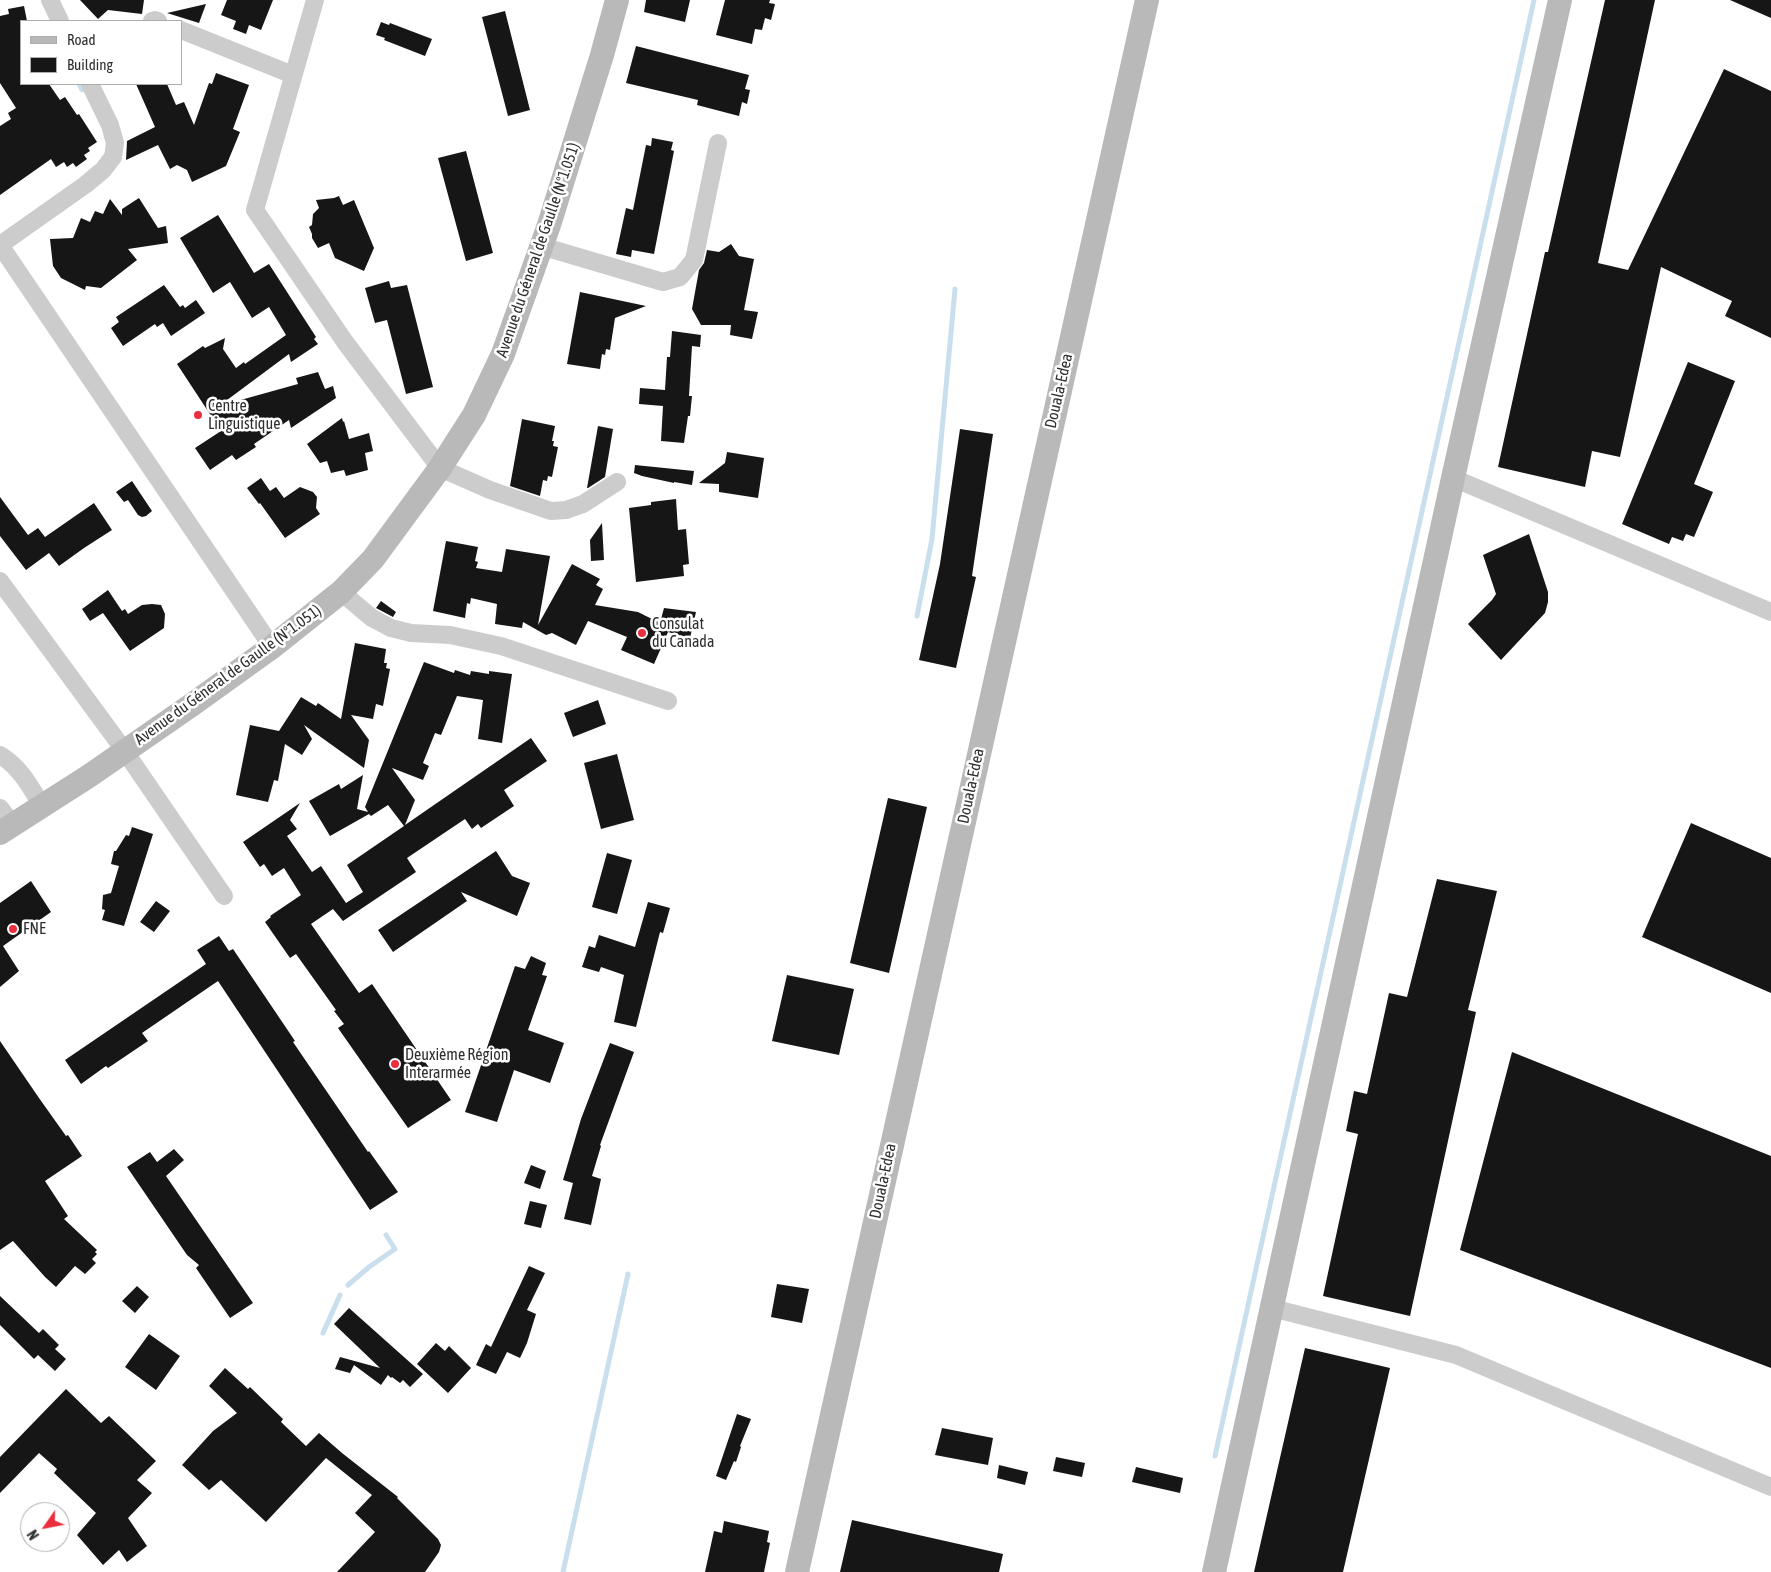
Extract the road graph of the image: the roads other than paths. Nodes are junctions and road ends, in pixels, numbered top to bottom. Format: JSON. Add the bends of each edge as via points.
{"nodes":[{"id":1,"x":50,"y":0,"type":"edge"},
{"id":2,"x":315,"y":0,"type":"edge"},
{"id":3,"x":617,"y":0,"type":"edge"},
{"id":4,"x":1147,"y":0,"type":"edge"},
{"id":5,"x":1560,"y":0,"type":"edge"},
{"id":6,"x":60,"y":20,"type":"edge"},
{"id":7,"x":182,"y":30,"type":"edge"},
{"id":8,"x":293,"y":75,"type":"junction"},
{"id":9,"x":90,"y":85,"type":"edge"},
{"id":10,"x":718,"y":143,"type":"dead end"},
{"id":11,"x":542,"y":246,"type":"junction"},
{"id":12,"x":440,"y":468,"type":"junction"},
{"id":13,"x":1453,"y":478,"type":"junction"},
{"id":14,"x":617,"y":482,"type":"dead end"},
{"id":15,"x":0,"y":581,"type":"edge"},
{"id":16,"x":341,"y":592,"type":"junction"},
{"id":17,"x":1771,"y":612,"type":"edge"},
{"id":18,"x":272,"y":647,"type":"junction"},
{"id":19,"x":668,"y":701,"type":"dead end"},
{"id":20,"x":124,"y":750,"type":"junction"},
{"id":21,"x":0,"y":755,"type":"edge"},
{"id":22,"x":42,"y":806,"type":"junction"},
{"id":23,"x":4,"y":822,"type":"edge"},
{"id":24,"x":224,"y":896,"type":"dead end"},
{"id":25,"x":1272,"y":1308,"type":"junction"},
{"id":26,"x":1771,"y":1487,"type":"edge"},
{"id":27,"x":797,"y":1572,"type":"edge"},
{"id":28,"x":1214,"y":1572,"type":"edge"}],
"edges":[{"from":1,"to":6,"type":"street"},
{"from":2,"to":8,"type":"street"},
{"from":3,"to":11,"type":"main road","name":"Avenue du Géneral de Gaulle (N°1.051)"},
{"from":4,"to":27,"type":"main road","name":"Douala-Edea"},
{"from":5,"to":13,"type":"main road"},
{"from":7,"to":8,"type":"street"},
{"from":8,"to":12,"type":"street","via":[[255,210],[345,342]]},
{"from":9,"to":18,"type":"street","via":[[110,125],[115,143],[113,157],[104,170],[0,245]]},
{"from":10,"to":11,"type":"street","via":[[694,260],[680,277],[663,282]]},
{"from":11,"to":12,"type":"main road","name":"Avenue du Géneral de Gaulle (N°1.051)","via":[[504,354],[474,415]]},
{"from":12,"to":14,"type":"street","via":[[551,511],[583,504]]},
{"from":12,"to":16,"type":"main road","name":"Avenue du Géneral de Gaulle (N°1.051)","via":[[373,559]]},
{"from":13,"to":17,"type":"street"},
{"from":13,"to":25,"type":"main road"},
{"from":15,"to":20,"type":"street"},
{"from":16,"to":18,"type":"main road","name":"Avenue du Géneral de Gaulle (N°1.051)"},
{"from":16,"to":19,"type":"street","via":[[372,618],[391,628],[411,633],[450,635],[501,646]]},
{"from":18,"to":20,"type":"main road","name":"Avenue du Géneral de Gaulle (N°1.051)"},
{"from":20,"to":22,"type":"main road","name":"Avenue du Géneral de Gaulle (N°1.051)"},
{"from":20,"to":24,"type":"street"},
{"from":21,"to":22,"type":"street","via":[[23,774]]},
{"from":22,"to":23,"type":"main road","name":"Avenue du Géneral de Gaulle (N°1.051)"},
{"from":25,"to":26,"type":"street","via":[[1456,1355]]},
{"from":25,"to":28,"type":"main road"}]}
